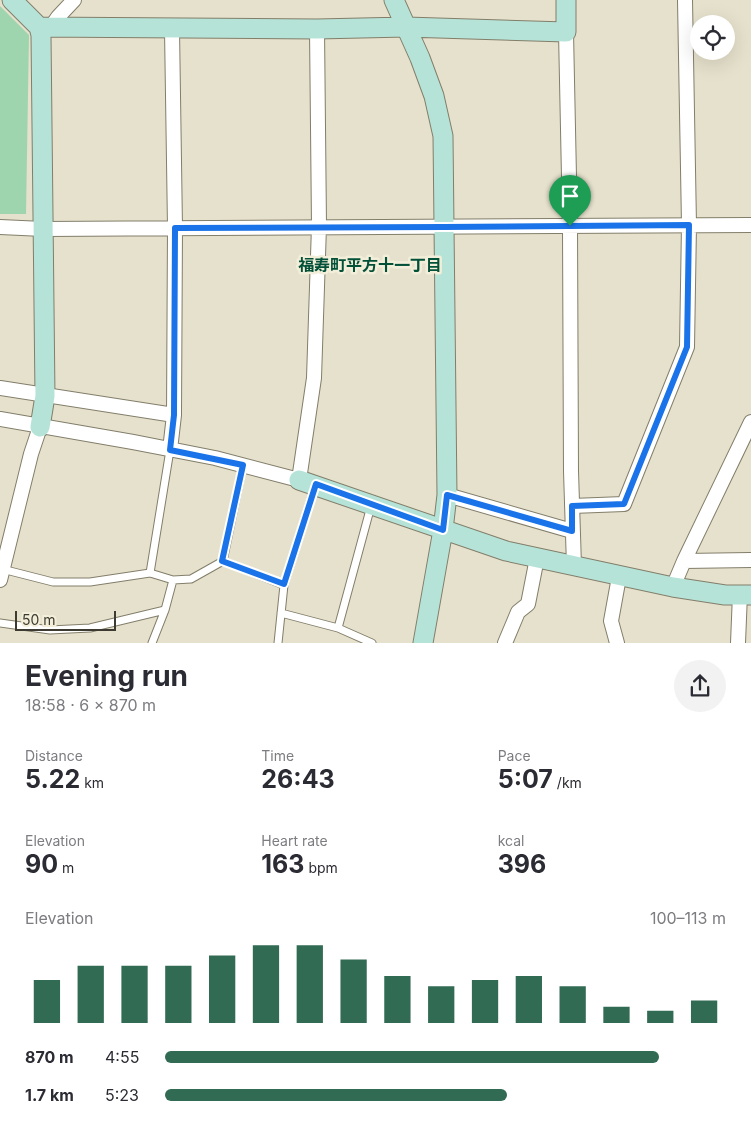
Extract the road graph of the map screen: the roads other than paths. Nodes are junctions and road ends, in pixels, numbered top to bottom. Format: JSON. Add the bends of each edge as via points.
{"nodes":[{"id":1,"x":12,"y":0,"type":"edge"},
{"id":2,"x":74,"y":0,"type":"edge"},
{"id":3,"x":394,"y":0,"type":"edge"},
{"id":4,"x":566,"y":0,"type":"edge"},
{"id":5,"x":685,"y":0,"type":"edge"},
{"id":6,"x":45,"y":27,"type":"junction"},
{"id":7,"x":406,"y":27,"type":"junction"},
{"id":8,"x":172,"y":29,"type":"junction"},
{"id":9,"x":317,"y":29,"type":"junction"},
{"id":10,"x":566,"y":32,"type":"junction"},
{"id":11,"x":689,"y":225,"type":"junction"},
{"id":12,"x":751,"y":225,"type":"edge"},
{"id":13,"x":319,"y":226,"type":"junction"},
{"id":14,"x":570,"y":226,"type":"junction"},
{"id":15,"x":0,"y":227,"type":"edge"},
{"id":16,"x":444,"y":227,"type":"junction"},
{"id":17,"x":43,"y":228,"type":"junction"},
{"id":18,"x":175,"y":228,"type":"junction"},
{"id":19,"x":0,"y":388,"type":"edge"},
{"id":20,"x":45,"y":396,"type":"junction"},
{"id":21,"x":174,"y":415,"type":"junction"},
{"id":22,"x":0,"y":419,"type":"edge"},
{"id":23,"x":751,"y":422,"type":"edge"},
{"id":24,"x":40,"y":427,"type":"junction"},
{"id":25,"x":170,"y":450,"type":"junction"},
{"id":26,"x":243,"y":465,"type":"junction"},
{"id":27,"x":307,"y":482,"type":"junction"},
{"id":28,"x":447,"y":495,"type":"junction"},
{"id":29,"x":371,"y":504,"type":"junction"},
{"id":30,"x":572,"y":506,"type":"junction"},
{"id":31,"x":443,"y":530,"type":"junction"},
{"id":32,"x":572,"y":531,"type":"junction"},
{"id":33,"x":537,"y":558,"type":"junction"},
{"id":34,"x":751,"y":560,"type":"edge"},
{"id":35,"x":222,"y":561,"type":"junction"},
{"id":36,"x":684,"y":561,"type":"junction"},
{"id":37,"x":574,"y":566,"type":"junction"},
{"id":38,"x":1,"y":574,"type":"edge"},
{"id":39,"x":150,"y":574,"type":"junction"},
{"id":40,"x":619,"y":576,"type":"junction"},
{"id":41,"x":173,"y":580,"type":"junction"},
{"id":42,"x":284,"y":584,"type":"junction"},
{"id":43,"x":674,"y":588,"type":"junction"},
{"id":44,"x":746,"y":594,"type":"edge"},
{"id":45,"x":165,"y":610,"type":"junction"},
{"id":46,"x":281,"y":612,"type":"junction"},
{"id":47,"x":0,"y":623,"type":"edge"},
{"id":48,"x":338,"y":628,"type":"junction"},
{"id":49,"x":152,"y":643,"type":"edge"},
{"id":50,"x":278,"y":643,"type":"edge"},
{"id":51,"x":372,"y":643,"type":"edge"},
{"id":52,"x":423,"y":643,"type":"edge"},
{"id":53,"x":505,"y":643,"type":"edge"},
{"id":54,"x":617,"y":643,"type":"edge"},
{"id":55,"x":738,"y":643,"type":"edge"}],
"edges":[{"from":1,"to":6,"type":"street"},
{"from":2,"to":6,"type":"street"},
{"from":3,"to":7,"type":"street"},
{"from":4,"to":10,"type":"street"},
{"from":5,"to":11,"type":"street"},
{"from":6,"to":8,"type":"street"},
{"from":6,"to":17,"type":"street","via":[[41,35]]},
{"from":7,"to":9,"type":"street"},
{"from":7,"to":10,"type":"street"},
{"from":7,"to":16,"type":"street","via":[[434,96],[443,136]]},
{"from":8,"to":9,"type":"street"},
{"from":8,"to":18,"type":"street"},
{"from":9,"to":13,"type":"street"},
{"from":10,"to":14,"type":"street"},
{"from":11,"to":12,"type":"street"},
{"from":11,"to":14,"type":"street"},
{"from":11,"to":30,"type":"street","via":[[687,347],[624,504]]},
{"from":13,"to":16,"type":"street"},
{"from":13,"to":18,"type":"street"},
{"from":13,"to":27,"type":"street"},
{"from":14,"to":16,"type":"street"},
{"from":14,"to":30,"type":"street"},
{"from":15,"to":17,"type":"street"},
{"from":16,"to":28,"type":"street"},
{"from":17,"to":18,"type":"street"},
{"from":17,"to":20,"type":"street"},
{"from":18,"to":21,"type":"street"},
{"from":19,"to":20,"type":"street"},
{"from":20,"to":21,"type":"street"},
{"from":20,"to":24,"type":"street"},
{"from":21,"to":25,"type":"street"},
{"from":22,"to":24,"type":"street"},
{"from":23,"to":36,"type":"street"},
{"from":24,"to":25,"type":"street"},
{"from":24,"to":38,"type":"street"},
{"from":25,"to":26,"type":"street"},
{"from":25,"to":39,"type":"lane"},
{"from":26,"to":27,"type":"street"},
{"from":26,"to":35,"type":"lane"},
{"from":27,"to":29,"type":"street"},
{"from":27,"to":42,"type":"lane"},
{"from":28,"to":31,"type":"street"},
{"from":28,"to":32,"type":"street"},
{"from":29,"to":31,"type":"street"},
{"from":29,"to":48,"type":"lane"},
{"from":30,"to":32,"type":"street"},
{"from":31,"to":33,"type":"street"},
{"from":31,"to":52,"type":"street"},
{"from":32,"to":37,"type":"street"},
{"from":33,"to":37,"type":"street"},
{"from":33,"to":53,"type":"street","via":[[528,604],[518,612]]},
{"from":34,"to":36,"type":"street"},
{"from":35,"to":41,"type":"lane","via":[[191,579]]},
{"from":35,"to":42,"type":"lane"},
{"from":36,"to":43,"type":"street"},
{"from":37,"to":40,"type":"street"},
{"from":38,"to":39,"type":"lane","via":[[53,582],[90,582]]},
{"from":39,"to":41,"type":"lane"},
{"from":40,"to":43,"type":"street"},
{"from":40,"to":54,"type":"street","via":[[611,621]]},
{"from":41,"to":45,"type":"lane"},
{"from":42,"to":46,"type":"lane"},
{"from":43,"to":44,"type":"street","via":[[725,595]]},
{"from":44,"to":55,"type":"street"},
{"from":45,"to":47,"type":"lane","via":[[90,628],[50,630]]},
{"from":45,"to":49,"type":"lane"},
{"from":46,"to":48,"type":"lane"},
{"from":46,"to":50,"type":"lane"},
{"from":48,"to":51,"type":"lane"}]}
